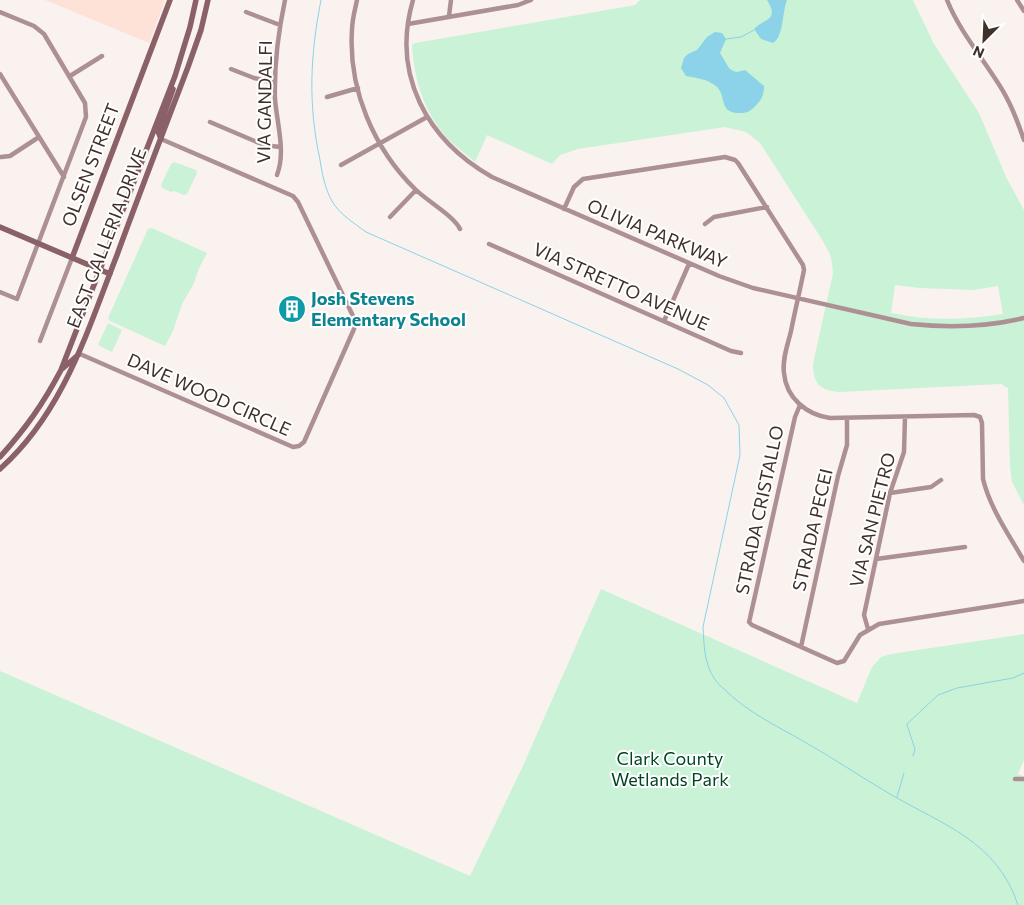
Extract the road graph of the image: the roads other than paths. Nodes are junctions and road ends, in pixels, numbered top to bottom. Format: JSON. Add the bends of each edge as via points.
{"nodes":[{"id":1,"x":170,"y":0,"type":"edge"},
{"id":2,"x":196,"y":0,"type":"edge"},
{"id":3,"x":208,"y":0,"type":"edge"},
{"id":4,"x":285,"y":0,"type":"edge"},
{"id":5,"x":356,"y":0,"type":"edge"},
{"id":6,"x":413,"y":0,"type":"edge"},
{"id":7,"x":451,"y":0,"type":"edge"},
{"id":8,"x":531,"y":0,"type":"edge"},
{"id":9,"x":947,"y":0,"type":"edge"},
{"id":10,"x":1017,"y":0,"type":"edge"},
{"id":11,"x":1024,"y":11,"type":"edge"},
{"id":12,"x":0,"y":12,"type":"edge"},
{"id":13,"x":246,"y":12,"type":"dead end"},
{"id":14,"x":449,"y":16,"type":"junction"},
{"id":15,"x":408,"y":24,"type":"junction"},
{"id":16,"x":280,"y":25,"type":"junction"},
{"id":17,"x":102,"y":56,"type":"dead end"},
{"id":18,"x":231,"y":69,"type":"dead end"},
{"id":19,"x":0,"y":74,"type":"edge"},
{"id":20,"x":70,"y":76,"type":"junction"},
{"id":21,"x":174,"y":76,"type":"junction"},
{"id":22,"x":2,"y":80,"type":"edge"},
{"id":23,"x":275,"y":83,"type":"junction"},
{"id":24,"x":358,"y":88,"type":"junction"},
{"id":25,"x":327,"y":97,"type":"dead end"},
{"id":26,"x":427,"y":117,"type":"junction"},
{"id":27,"x":210,"y":122,"type":"dead end"},
{"id":28,"x":39,"y":137,"type":"junction"},
{"id":29,"x":161,"y":139,"type":"junction"},
{"id":30,"x":1024,"y":140,"type":"edge"},
{"id":31,"x":380,"y":144,"type":"junction"},
{"id":32,"x":280,"y":148,"type":"junction"},
{"id":33,"x":1,"y":156,"type":"edge"},
{"id":34,"x":341,"y":165,"type":"dead end"},
{"id":35,"x":277,"y":175,"type":"dead end"},
{"id":36,"x":64,"y":177,"type":"junction"},
{"id":37,"x":416,"y":190,"type":"junction"},
{"id":38,"x":767,"y":207,"type":"junction"},
{"id":39,"x":564,"y":209,"type":"junction"},
{"id":40,"x":390,"y":217,"type":"dead end"},
{"id":41,"x":705,"y":224,"type":"dead end"},
{"id":42,"x":0,"y":227,"type":"edge"},
{"id":43,"x":460,"y":229,"type":"dead end"},
{"id":44,"x":38,"y":244,"type":"junction"},
{"id":45,"x":490,"y":244,"type":"dead end"},
{"id":46,"x":72,"y":258,"type":"junction"},
{"id":47,"x":690,"y":264,"type":"junction"},
{"id":48,"x":100,"y":270,"type":"junction"},
{"id":49,"x":110,"y":274,"type":"junction"},
{"id":50,"x":0,"y":292,"type":"edge"},
{"id":51,"x":798,"y":299,"type":"junction"},
{"id":52,"x":1024,"y":318,"type":"edge"},
{"id":53,"x":664,"y":321,"type":"junction"},
{"id":54,"x":40,"y":341,"type":"dead end"},
{"id":55,"x":741,"y":353,"type":"dead end"},
{"id":56,"x":80,"y":354,"type":"junction"},
{"id":57,"x":61,"y":370,"type":"junction"},
{"id":58,"x":800,"y":405,"type":"junction"},
{"id":59,"x":905,"y":417,"type":"junction"},
{"id":60,"x":847,"y":418,"type":"junction"},
{"id":61,"x":0,"y":457,"type":"edge"},
{"id":62,"x":0,"y":469,"type":"edge"},
{"id":63,"x":941,"y":480,"type":"dead end"},
{"id":64,"x":890,"y":493,"type":"junction"},
{"id":65,"x":965,"y":546,"type":"dead end"},
{"id":66,"x":876,"y":559,"type":"junction"},
{"id":67,"x":1024,"y":561,"type":"edge"},
{"id":68,"x":1024,"y":601,"type":"edge"},
{"id":69,"x":868,"y":629,"type":"junction"},
{"id":70,"x":801,"y":647,"type":"junction"},
{"id":71,"x":1024,"y":778,"type":"edge"},
{"id":72,"x":1015,"y":779,"type":"dead end"}],
"edges":[{"from":1,"to":46,"type":"main road","name":"OLSEN STREET"},
{"from":2,"to":21,"type":"main road","name":"EAST GALLERIA DRIVE"},
{"from":3,"to":29,"type":"main road","name":"EAST GALLERIA DRIVE","via":[[201,30]]},
{"from":4,"to":16,"type":"street","name":"VIA GANDALFI"},
{"from":5,"to":24,"type":"street","via":[[352,31]]},
{"from":6,"to":15,"type":"street","name":"OLIVIA PARKWAY"},
{"from":7,"to":14,"type":"street"},
{"from":8,"to":14,"type":"street"},
{"from":9,"to":30,"type":"street","via":[[963,31],[1013,108]]},
{"from":10,"to":11,"type":"street"},
{"from":12,"to":20,"type":"street","via":[[34,26],[44,34]]},
{"from":13,"to":16,"type":"street"},
{"from":14,"to":15,"type":"street"},
{"from":15,"to":26,"type":"street","name":"OLIVIA PARKWAY","via":[[410,72]]},
{"from":16,"to":23,"type":"street","name":"VIA GANDALFI"},
{"from":17,"to":20,"type":"street"},
{"from":18,"to":23,"type":"street"},
{"from":19,"to":22,"type":"street"},
{"from":20,"to":36,"type":"street","via":[[87,110]]},
{"from":21,"to":29,"type":"main road","via":[[175,84],[158,131]]},
{"from":21,"to":48,"type":"main road","name":"EAST GALLERIA DRIVE"},
{"from":22,"to":28,"type":"street"},
{"from":23,"to":32,"type":"street","name":"VIA GANDALFI"},
{"from":24,"to":25,"type":"street"},
{"from":24,"to":31,"type":"street","via":[[370,126]]},
{"from":26,"to":31,"type":"street"},
{"from":26,"to":39,"type":"street","name":"OLIVIA PARKWAY","via":[[448,145],[479,170]]},
{"from":27,"to":32,"type":"street","via":[[264,145]]},
{"from":28,"to":33,"type":"street","via":[[10,156]]},
{"from":28,"to":36,"type":"street"},
{"from":29,"to":49,"type":"main road","name":"EAST GALLERIA DRIVE"},
{"from":29,"to":56,"type":"street","name":"DAVE WOOD CIRCLE","via":[[293,196],[353,316],[354,329],[304,442],[292,447]]},
{"from":31,"to":34,"type":"street"},
{"from":31,"to":37,"type":"street"},
{"from":32,"to":35,"type":"street","name":"VIA GANDALFI"},
{"from":36,"to":44,"type":"street"},
{"from":37,"to":40,"type":"street"},
{"from":37,"to":43,"type":"street","via":[[457,223]]},
{"from":38,"to":39,"type":"street","via":[[738,163],[725,156],[583,179],[574,187]]},
{"from":38,"to":41,"type":"street","via":[[714,216]]},
{"from":38,"to":51,"type":"street","via":[[802,262],[804,270]]},
{"from":39,"to":47,"type":"street","name":"OLIVIA PARKWAY"},
{"from":42,"to":44,"type":"main road"},
{"from":44,"to":46,"type":"main road"},
{"from":44,"to":50,"type":"street","via":[[17,299]]},
{"from":45,"to":53,"type":"street","name":"VIA STRETTO AVENUE"},
{"from":46,"to":48,"type":"main road"},
{"from":46,"to":54,"type":"street","name":"OLSEN STREET"},
{"from":47,"to":51,"type":"street","name":"OLIVIA PARKWAY","via":[[740,284]]},
{"from":47,"to":53,"type":"street"},
{"from":48,"to":49,"type":"main road"},
{"from":48,"to":57,"type":"main road","name":"EAST GALLERIA DRIVE"},
{"from":49,"to":56,"type":"main road","name":"EAST GALLERIA DRIVE"},
{"from":51,"to":52,"type":"street","name":"OLIVIA PARKWAY","via":[[933,327],[994,324]]},
{"from":51,"to":58,"type":"street","via":[[784,373],[790,391]]},
{"from":53,"to":55,"type":"street","name":"VIA STRETTO AVENUE"},
{"from":56,"to":57,"type":"main road"},
{"from":56,"to":62,"type":"main road","name":"EAST GALLERIA DRIVE","via":[[46,416],[26,443]]},
{"from":57,"to":61,"type":"main road","name":"EAST GALLERIA DRIVE","via":[[44,402]]},
{"from":58,"to":60,"type":"street","via":[[822,417]]},
{"from":58,"to":70,"type":"street","name":"STRADA CRISTALLO","via":[[749,622]]},
{"from":59,"to":60,"type":"street"},
{"from":59,"to":64,"type":"street","name":"VIA SAN PIETRO","via":[[904,452]]},
{"from":59,"to":67,"type":"street","via":[[980,417],[984,486]]},
{"from":60,"to":70,"type":"street","name":"STRADA PECEI","via":[[847,445]]},
{"from":63,"to":64,"type":"street","via":[[931,487]]},
{"from":64,"to":66,"type":"street","name":"VIA SAN PIETRO"},
{"from":65,"to":66,"type":"street"},
{"from":66,"to":69,"type":"street","name":"VIA SAN PIETRO","via":[[864,615]]},
{"from":68,"to":69,"type":"street","via":[[888,622]]},
{"from":69,"to":70,"type":"street","via":[[854,642],[844,661],[837,664]]},
{"from":71,"to":72,"type":"street"}]}
